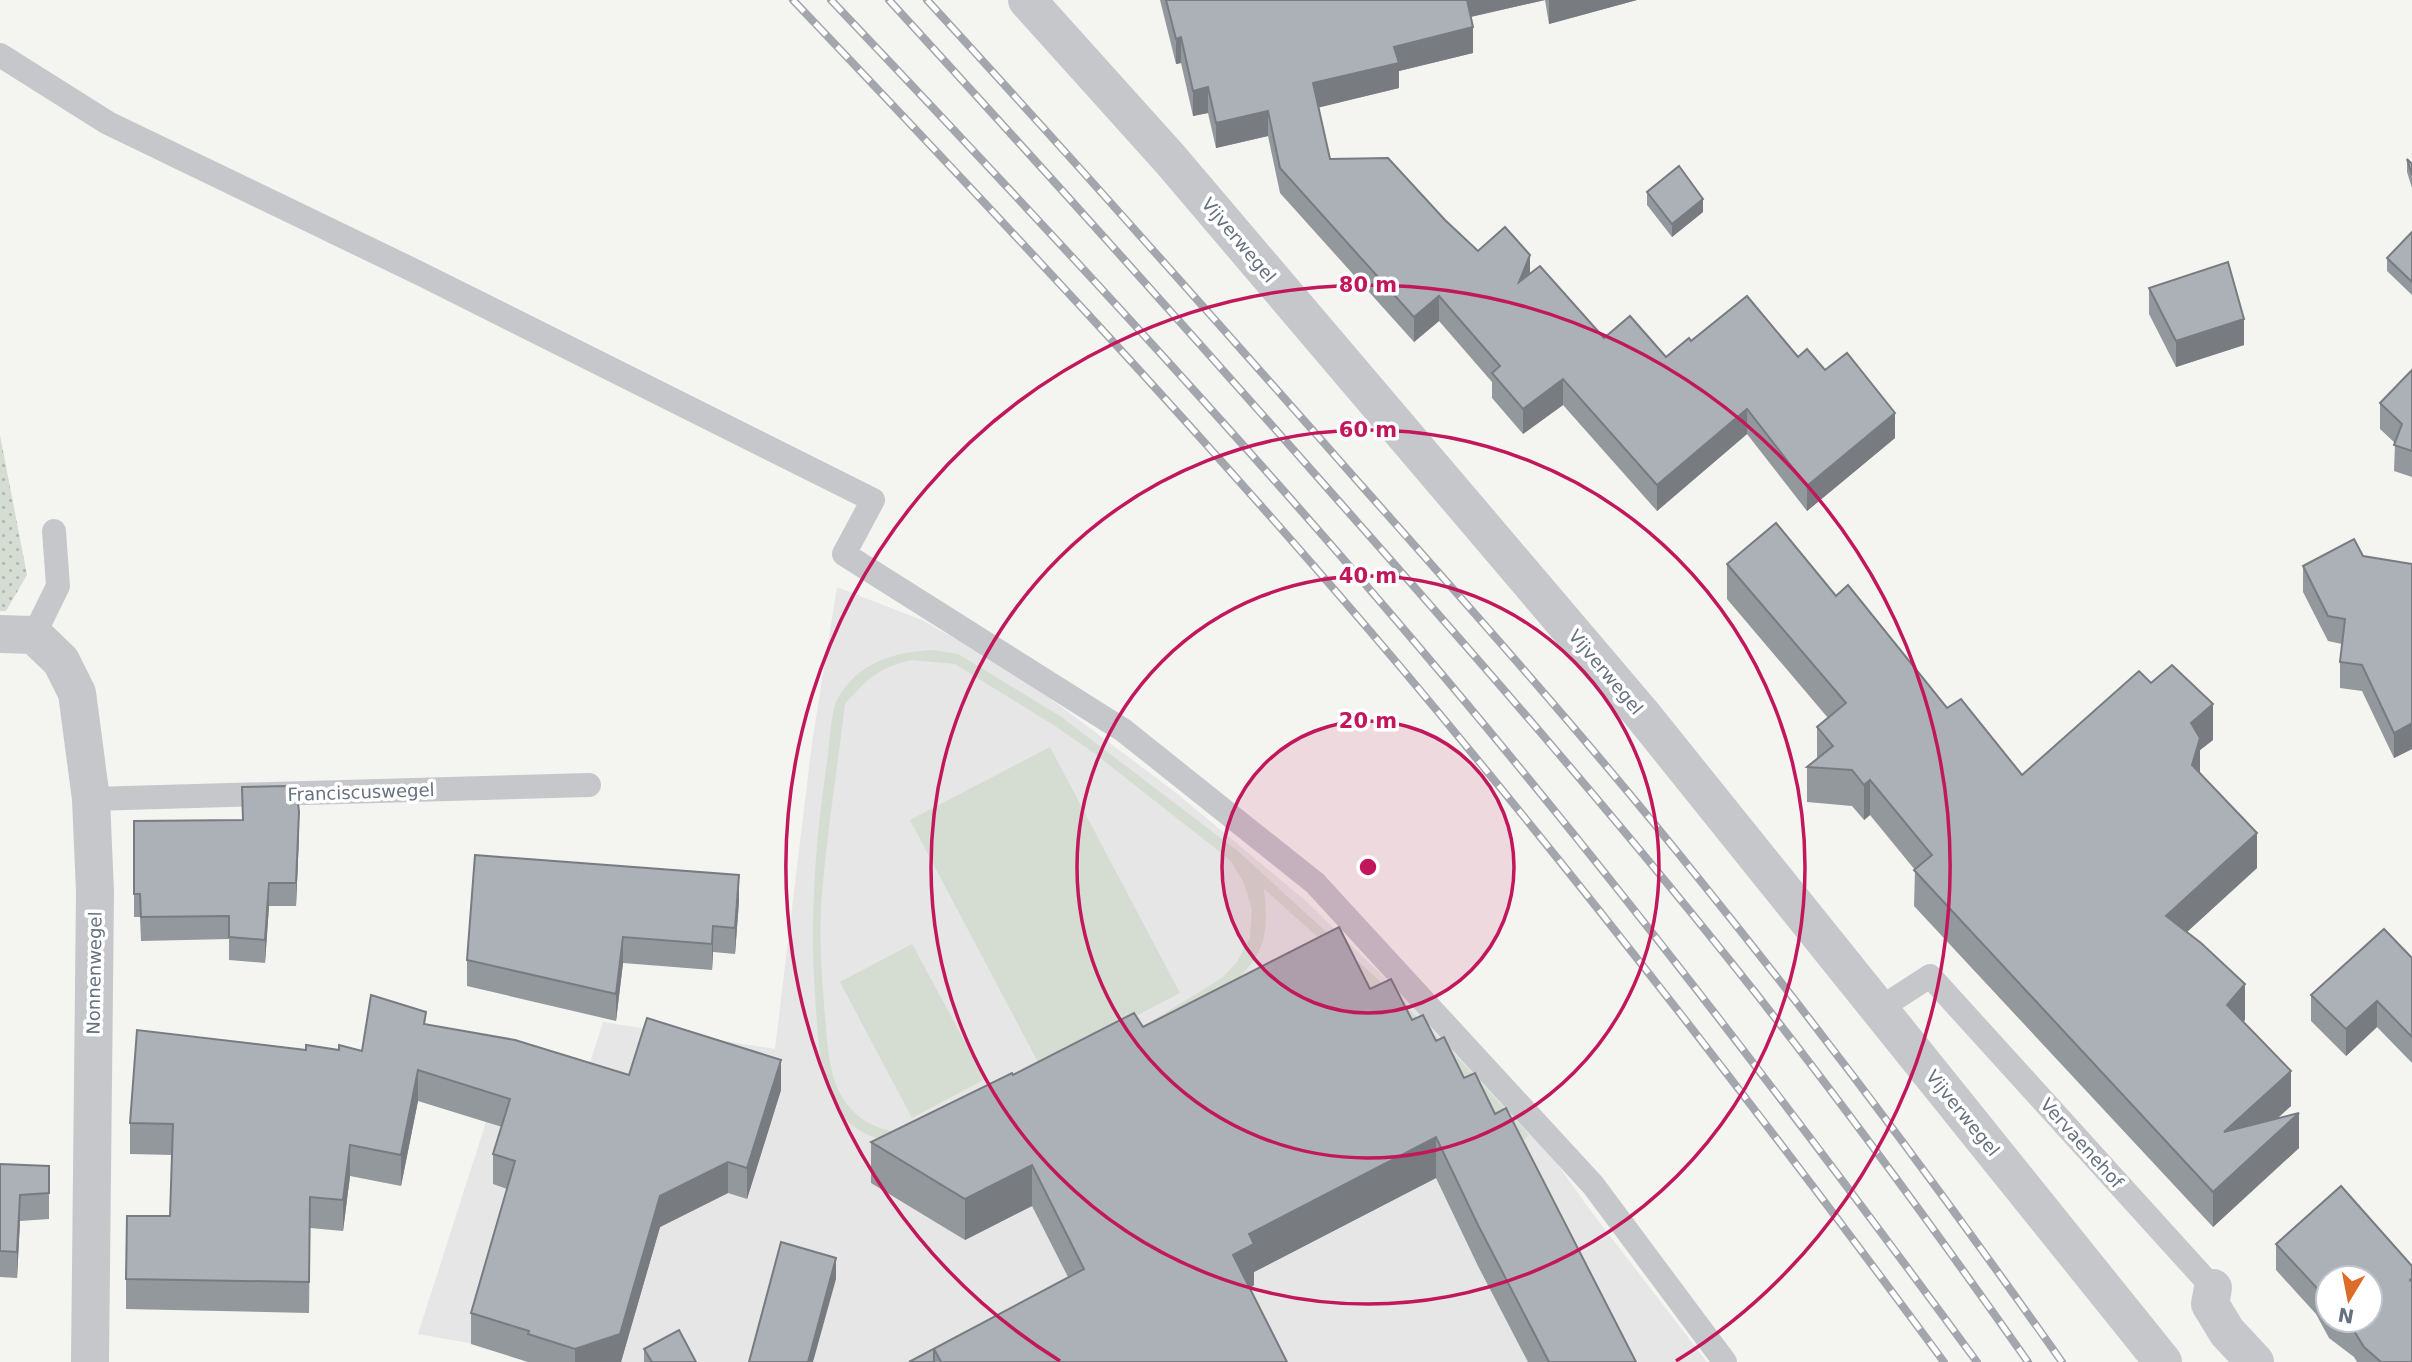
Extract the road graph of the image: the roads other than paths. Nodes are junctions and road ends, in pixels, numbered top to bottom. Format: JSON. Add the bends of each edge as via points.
{"nodes":[{"id":1,"x":1027,"y":0,"type":"edge"},
{"id":2,"x":0,"y":55,"type":"edge"},
{"id":3,"x":54,"y":531,"type":"dead end"},
{"id":4,"x":17,"y":635,"type":"edge"},
{"id":5,"x":589,"y":785,"type":"dead end"},
{"id":6,"x":91,"y":799,"type":"junction"},
{"id":7,"x":1879,"y":1009,"type":"junction"},
{"id":8,"x":2213,"y":1288,"type":"joint"},
{"id":9,"x":90,"y":1362,"type":"edge"},
{"id":10,"x":1725,"y":1362,"type":"edge"},
{"id":11,"x":2163,"y":1362,"type":"edge"},
{"id":12,"x":2255,"y":1362,"type":"edge"}],
"edges":[{"from":1,"to":7,"type":"street","name":"Vijverwegel","via":[[1170,159],[1641,713]]},
{"from":2,"to":10,"type":"lane","via":[[108,123],[873,500],[844,554],[1123,730],[1315,883],[1593,1185]]},
{"from":3,"to":4,"type":"lane","via":[[58,586]]},
{"from":4,"to":6,"type":"street","name":"Nonnenwegel","via":[[61,661],[77,693]]},
{"from":5,"to":6,"type":"lane","name":"Franciscuswegel"},
{"from":6,"to":9,"type":"street","name":"Nonnenwegel","via":[[95,892]]},
{"from":7,"to":8,"type":"lane","name":"Vervaenehof","via":[[1930,976]]},
{"from":7,"to":11,"type":"street","name":"Vijverwegel"},
{"from":8,"to":12,"type":"street","name":"Vervaenehof","via":[[2210,1304],[2227,1332]]}]}
